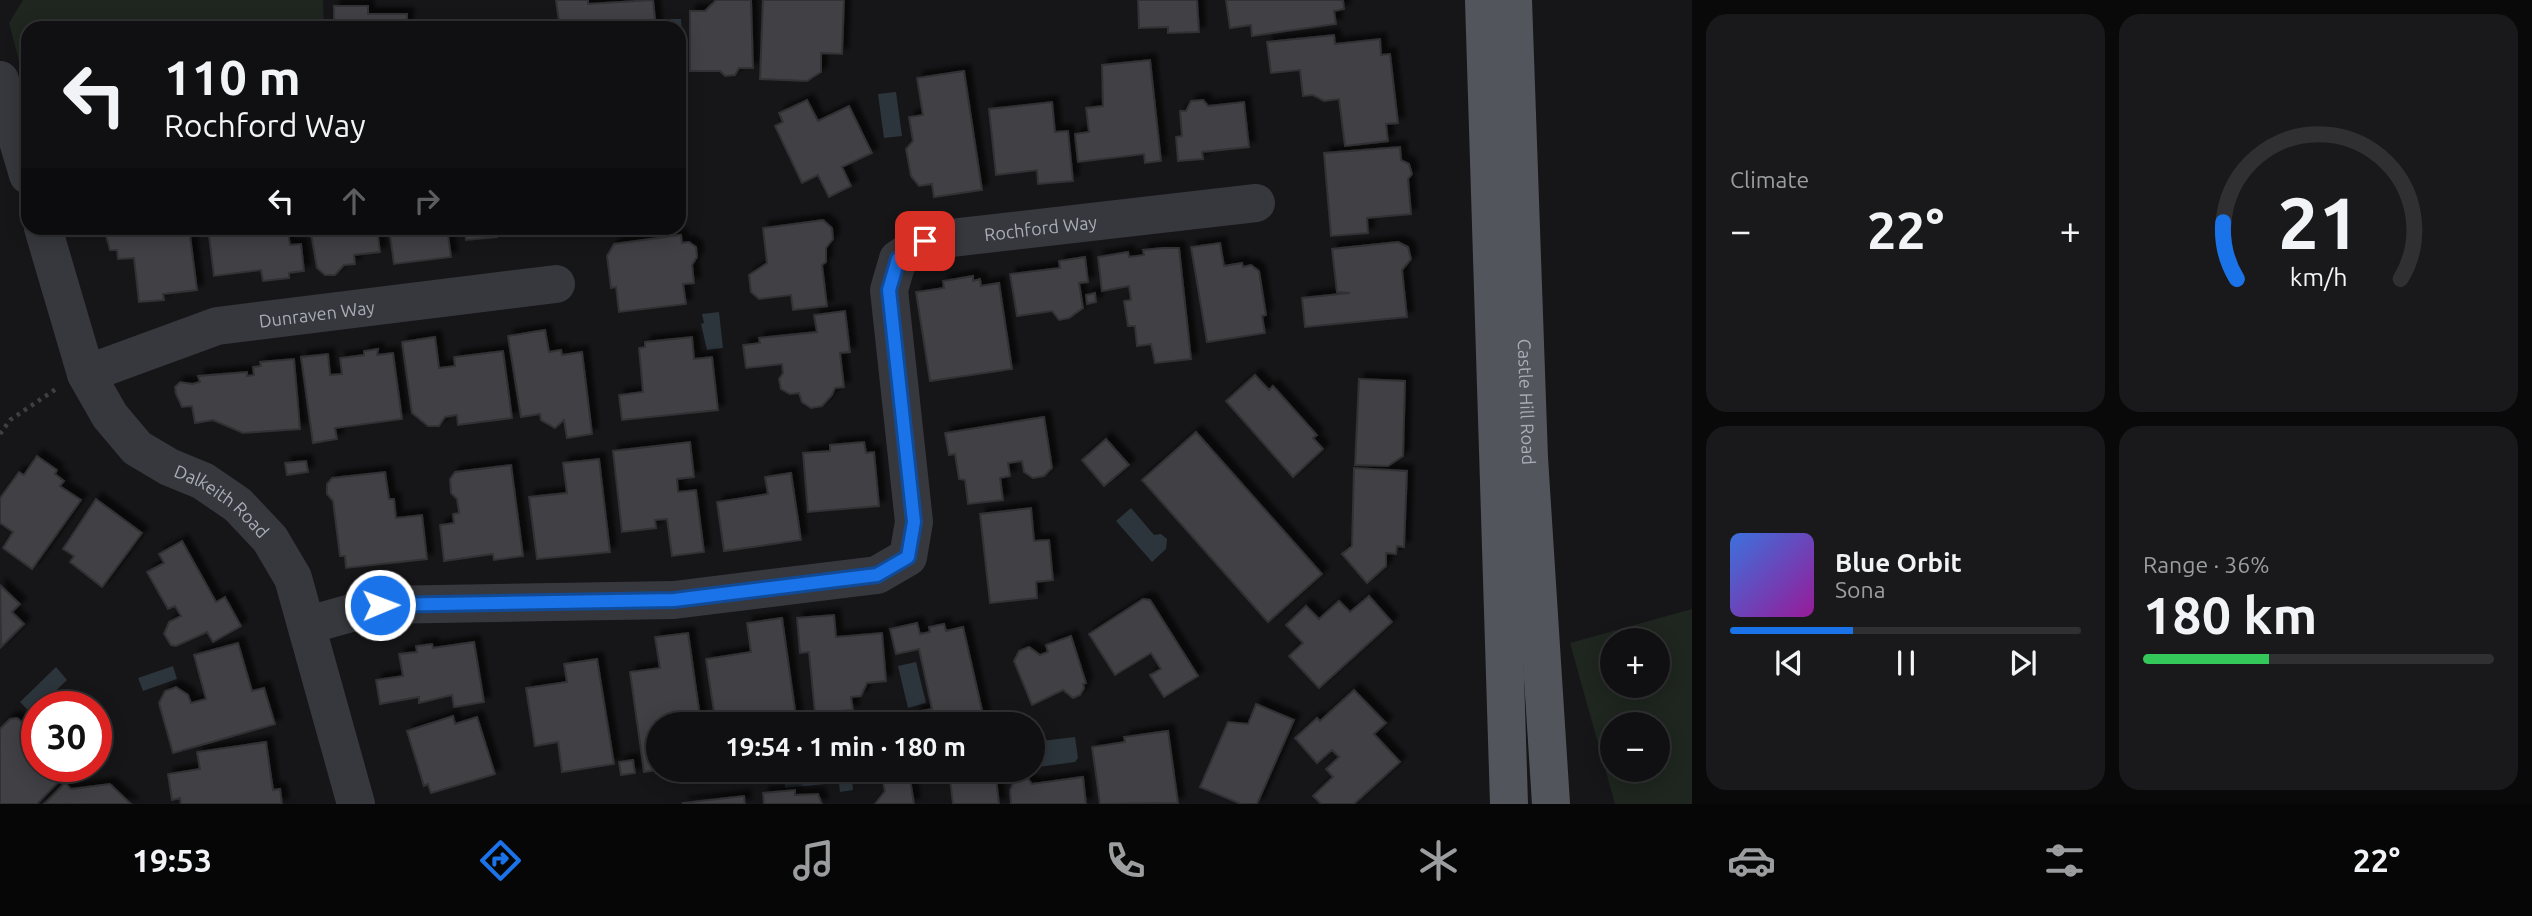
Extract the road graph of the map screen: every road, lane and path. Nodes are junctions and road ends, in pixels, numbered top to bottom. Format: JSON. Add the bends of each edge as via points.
{"nodes":[{"id":1,"x":1484,"y":0,"type":"edge"},
{"id":2,"x":1513,"y":0,"type":"edge"},
{"id":3,"x":0,"y":80,"type":"edge"},
{"id":4,"x":21,"y":151,"type":"edge"},
{"id":5,"x":1256,"y":203,"type":"dead end"},
{"id":6,"x":45,"y":235,"type":"edge"},
{"id":7,"x":556,"y":285,"type":"dead end"},
{"id":8,"x":86,"y":374,"type":"junction"},
{"id":9,"x":0,"y":434,"type":"edge"},
{"id":10,"x":308,"y":625,"type":"junction"},
{"id":11,"x":355,"y":804,"type":"edge"},
{"id":12,"x":1509,"y":804,"type":"edge"},
{"id":13,"x":1551,"y":804,"type":"edge"}],
"edges":[{"from":1,"to":12,"type":"main road","name":"Castle Hill Road"},
{"from":2,"to":13,"type":"main road","name":"Castle Hill Road","via":[[1530,458]]},
{"from":3,"to":4,"type":"street"},
{"from":5,"to":10,"type":"street","name":"Rochford Way","via":[[925,241],[898,259],[889,290],[914,522],[908,557],[877,575],[674,600],[380,605]]},
{"from":6,"to":8,"type":"street","name":"Dalkeith Road"},
{"from":7,"to":8,"type":"street","name":"Dunraven Way","via":[[217,326]]},
{"from":8,"to":9,"type":"path","via":[[45,394],[10,420]]},
{"from":8,"to":10,"type":"street","name":"Dalkeith Road","via":[[110,416],[137,448],[203,481],[238,505],[270,539],[293,578]]},
{"from":10,"to":11,"type":"street","name":"Dalkeith Road"}]}
